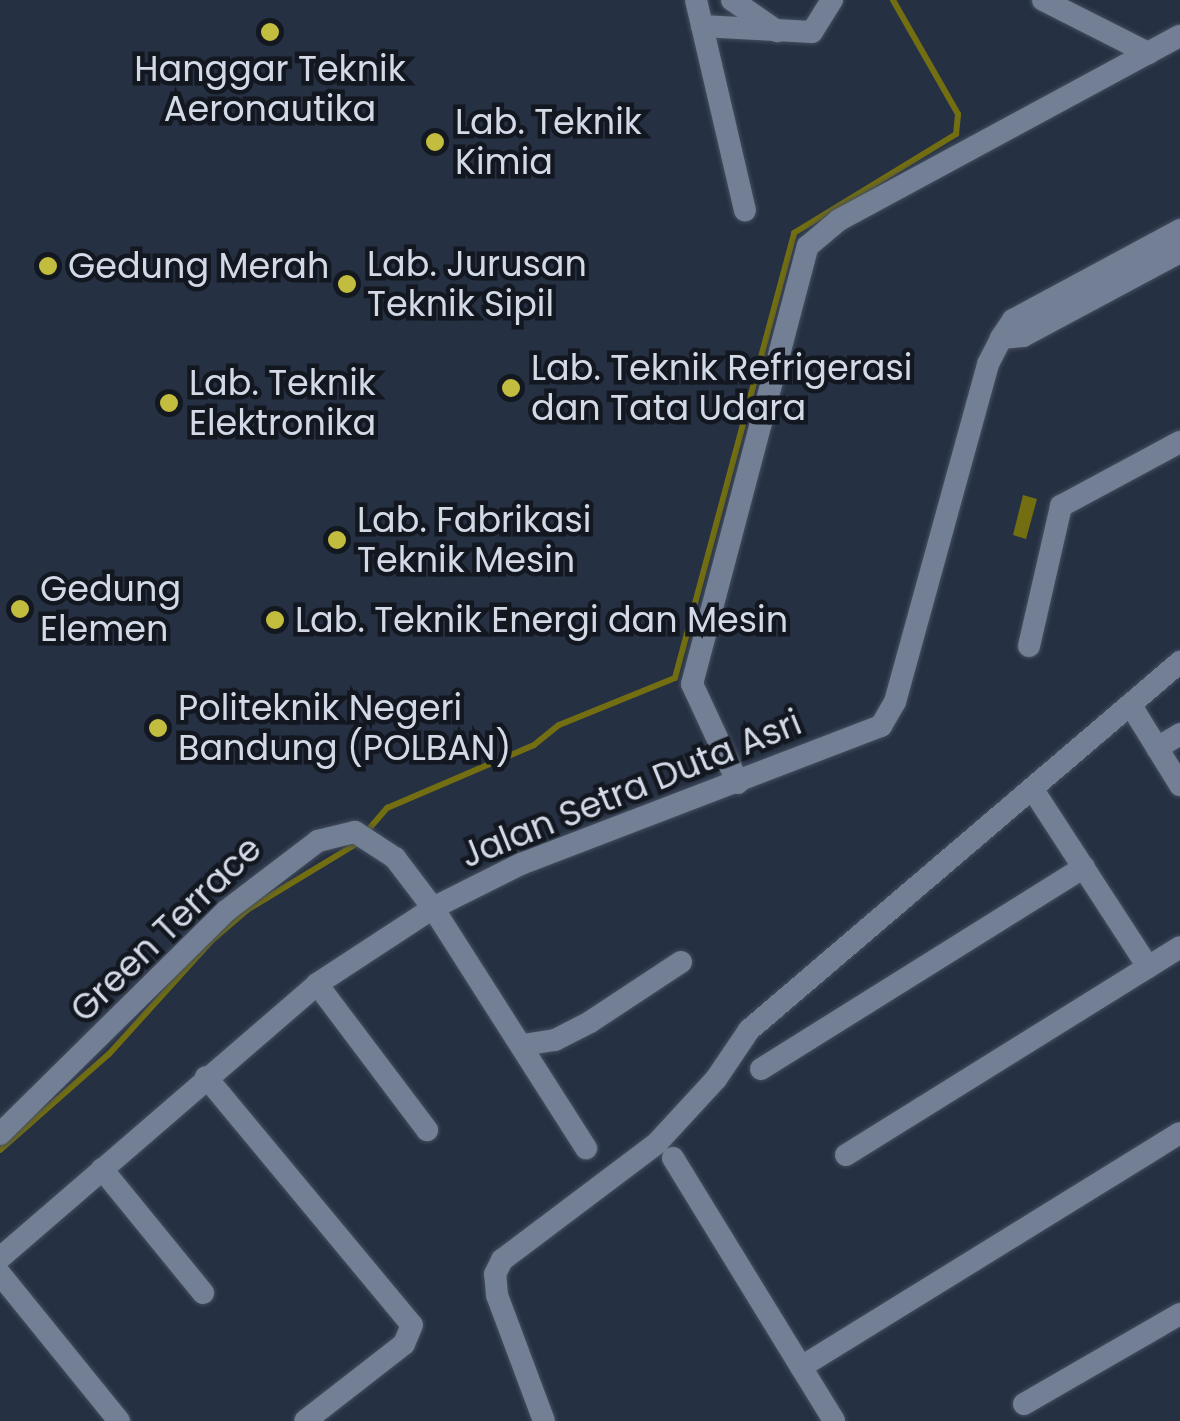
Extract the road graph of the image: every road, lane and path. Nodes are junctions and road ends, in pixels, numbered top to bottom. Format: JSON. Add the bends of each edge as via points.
{"nodes":[{"id":1,"x":696,"y":0,"type":"edge"},
{"id":2,"x":732,"y":0,"type":"edge"},
{"id":3,"x":832,"y":0,"type":"edge"},
{"id":4,"x":1043,"y":0,"type":"edge"},
{"id":5,"x":702,"y":26,"type":"junction"},
{"id":6,"x":780,"y":34,"type":"junction"},
{"id":7,"x":1180,"y":36,"type":"edge"},
{"id":8,"x":1148,"y":53,"type":"junction"},
{"id":9,"x":745,"y":210,"type":"dead end"},
{"id":10,"x":1180,"y":230,"type":"edge"},
{"id":11,"x":1180,"y":252,"type":"edge"},
{"id":12,"x":1126,"y":272,"type":"junction"},
{"id":13,"x":1180,"y":442,"type":"edge"},
{"id":14,"x":1029,"y":646,"type":"dead end"},
{"id":15,"x":1180,"y":662,"type":"edge"},
{"id":16,"x":1134,"y":712,"type":"dead end"},
{"id":17,"x":1180,"y":734,"type":"edge"},
{"id":18,"x":1157,"y":748,"type":"junction"},
{"id":19,"x":738,"y":783,"type":"junction"},
{"id":20,"x":1180,"y":785,"type":"edge"},
{"id":21,"x":1037,"y":796,"type":"dead end"},
{"id":22,"x":1084,"y":867,"type":"junction"},
{"id":23,"x":433,"y":908,"type":"junction"},
{"id":24,"x":1180,"y":947,"type":"edge"},
{"id":25,"x":680,"y":962,"type":"dead end"},
{"id":26,"x":1148,"y":967,"type":"junction"},
{"id":27,"x":317,"y":984,"type":"junction"},
{"id":28,"x":523,"y":1045,"type":"junction"},
{"id":29,"x":761,"y":1070,"type":"dead end"},
{"id":30,"x":206,"y":1078,"type":"junction"},
{"id":31,"x":427,"y":1130,"type":"dead end"},
{"id":32,"x":1180,"y":1133,"type":"edge"},
{"id":33,"x":0,"y":1134,"type":"edge"},
{"id":34,"x":586,"y":1148,"type":"dead end"},
{"id":35,"x":846,"y":1155,"type":"dead end"},
{"id":36,"x":673,"y":1158,"type":"dead end"},
{"id":37,"x":102,"y":1169,"type":"junction"},
{"id":38,"x":0,"y":1258,"type":"edge"},
{"id":39,"x":0,"y":1274,"type":"edge"},
{"id":40,"x":203,"y":1293,"type":"dead end"},
{"id":41,"x":1180,"y":1314,"type":"edge"},
{"id":42,"x":801,"y":1367,"type":"junction"},
{"id":43,"x":1024,"y":1404,"type":"dead end"},
{"id":44,"x":119,"y":1421,"type":"edge"},
{"id":45,"x":304,"y":1421,"type":"edge"},
{"id":46,"x":544,"y":1421,"type":"edge"},
{"id":47,"x":834,"y":1421,"type":"edge"}],
"edges":[{"from":1,"to":5,"type":"street"},
{"from":2,"to":6,"type":"street"},
{"from":3,"to":6,"type":"street","via":[[812,32]]},
{"from":4,"to":8,"type":"street"},
{"from":5,"to":6,"type":"street"},
{"from":5,"to":9,"type":"street"},
{"from":7,"to":8,"type":"street"},
{"from":8,"to":19,"type":"street","via":[[839,220],[808,246],[692,684]]},
{"from":10,"to":12,"type":"street","name":"Jalan Setra Duta Asri"},
{"from":11,"to":12,"type":"street","name":"Jalan Setra Duta Asri"},
{"from":12,"to":19,"type":"street","name":"Jalan Setra Duta Asri","via":[[1023,336],[1002,338],[988,364],[886,719],[875,731]]},
{"from":13,"to":14,"type":"street","via":[[1061,506]]},
{"from":15,"to":46,"type":"street","via":[[750,1030],[716,1080],[657,1143],[502,1260],[497,1295]]},
{"from":16,"to":18,"type":"street"},
{"from":17,"to":18,"type":"street"},
{"from":18,"to":20,"type":"street"},
{"from":19,"to":23,"type":"street","name":"Jalan Setra Duta Asri","via":[[520,864]]},
{"from":21,"to":22,"type":"street"},
{"from":22,"to":26,"type":"street"},
{"from":22,"to":29,"type":"street"},
{"from":23,"to":27,"type":"street","name":"Jalan Setra Duta Asri"},
{"from":23,"to":28,"type":"street","name":"Green Terrace"},
{"from":23,"to":33,"type":"street","name":"Green Terrace","via":[[376,840],[356,832],[318,841],[226,910]]},
{"from":24,"to":26,"type":"street"},
{"from":25,"to":28,"type":"street","via":[[590,1022],[554,1040]]},
{"from":26,"to":35,"type":"street"},
{"from":27,"to":30,"type":"street","name":"Jalan Setra Duta Asri"},
{"from":27,"to":31,"type":"street"},
{"from":28,"to":34,"type":"street","name":"Green Terrace"},
{"from":30,"to":37,"type":"street","name":"Jalan Setra Duta Asri"},
{"from":30,"to":45,"type":"street","via":[[412,1325],[404,1344]]},
{"from":32,"to":42,"type":"street"},
{"from":36,"to":42,"type":"street"},
{"from":37,"to":38,"type":"street","name":"Jalan Setra Duta Asri"},
{"from":37,"to":40,"type":"street"},
{"from":39,"to":44,"type":"street"},
{"from":41,"to":43,"type":"street"},
{"from":42,"to":47,"type":"street"}]}
